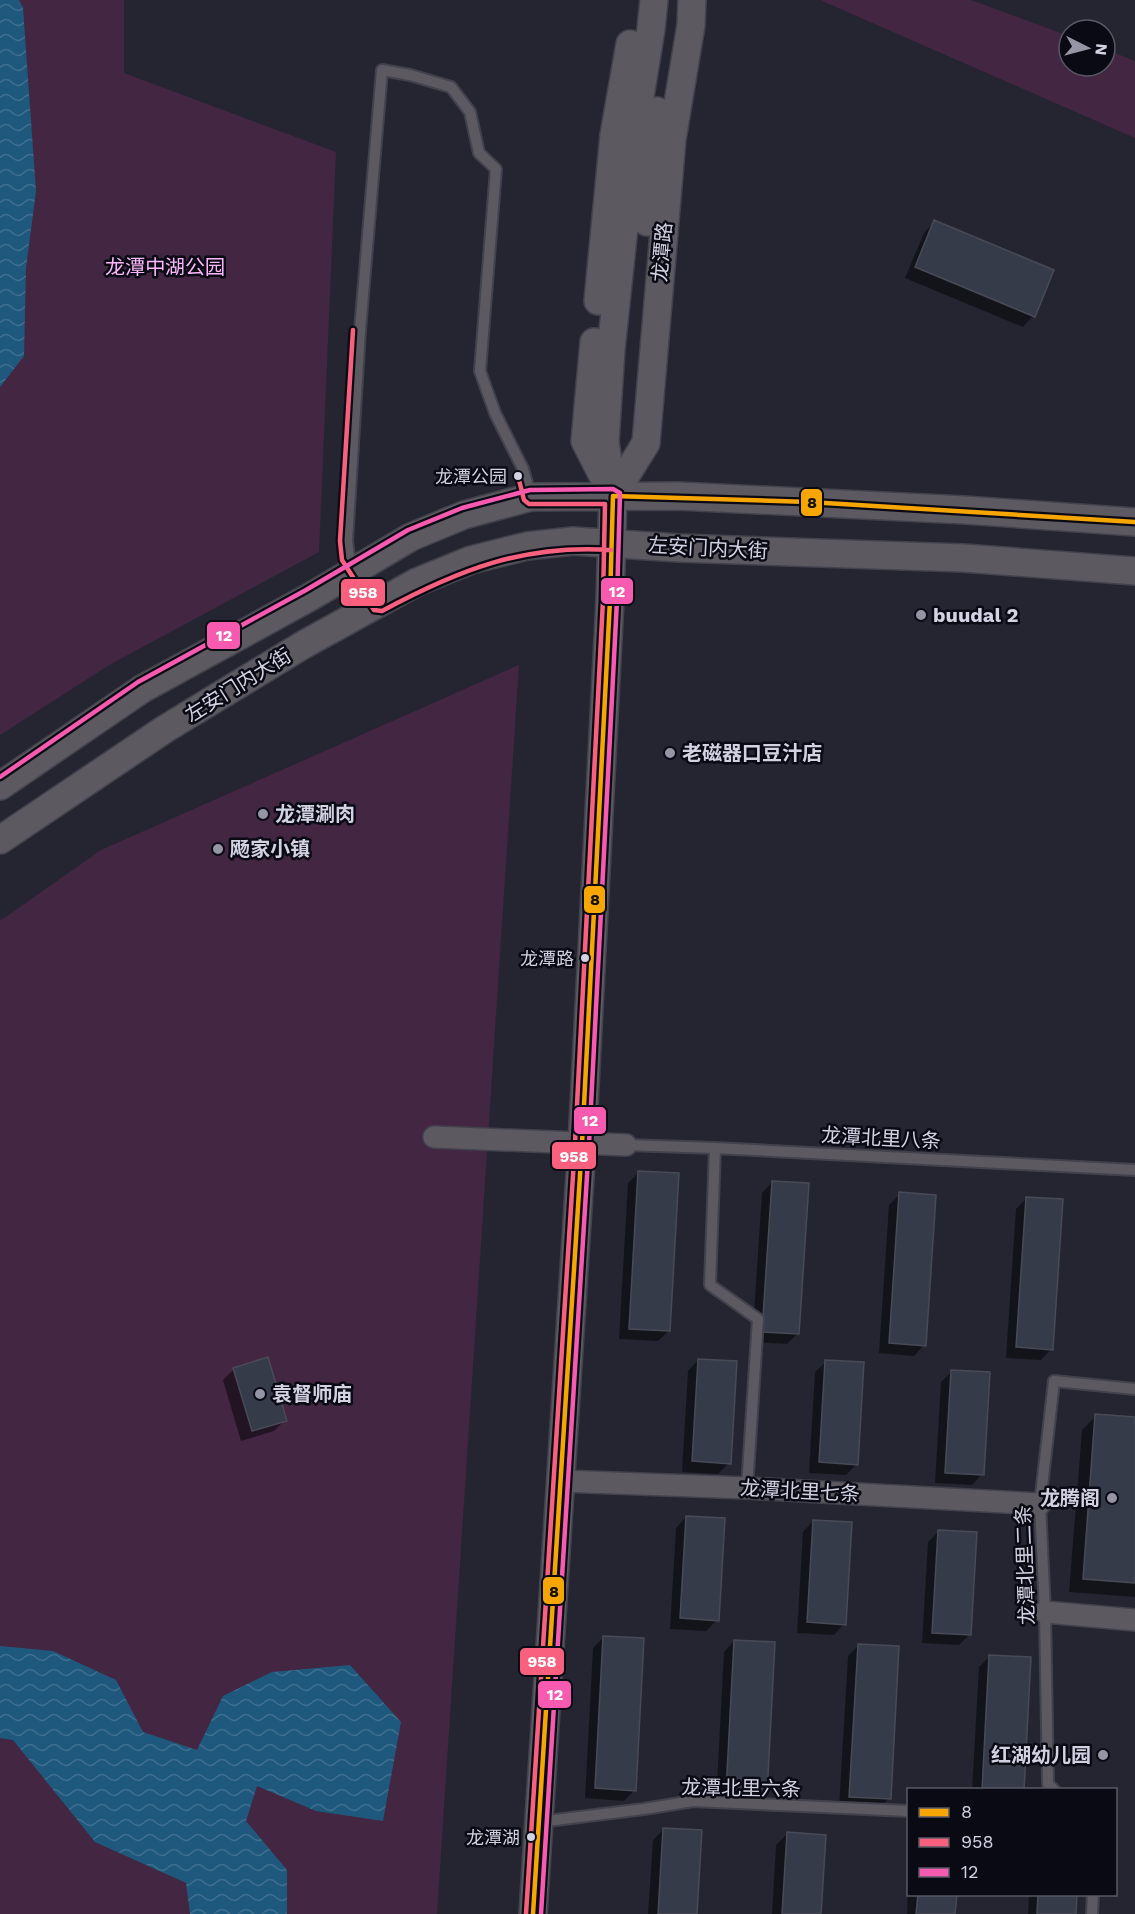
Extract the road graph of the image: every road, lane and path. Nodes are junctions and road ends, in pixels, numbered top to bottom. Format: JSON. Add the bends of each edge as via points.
{"nodes":[{"id":1,"x":635,"y":0,"type":"edge"},
{"id":2,"x":654,"y":0,"type":"edge"},
{"id":3,"x":672,"y":0,"type":"edge"},
{"id":4,"x":692,"y":0,"type":"edge"},
{"id":5,"x":613,"y":496,"type":"junction"},
{"id":6,"x":531,"y":497,"type":"junction"},
{"id":7,"x":1135,"y":522,"type":"edge"},
{"id":8,"x":612,"y":543,"type":"junction"},
{"id":9,"x":357,"y":571,"type":"junction"},
{"id":10,"x":1135,"y":571,"type":"edge"},
{"id":11,"x":379,"y":604,"type":"junction"},
{"id":12,"x":0,"y":786,"type":"edge"},
{"id":13,"x":0,"y":840,"type":"edge"},
{"id":14,"x":434,"y":1137,"type":"dead end"},
{"id":15,"x":582,"y":1144,"type":"junction"},
{"id":16,"x":626,"y":1145,"type":"joint"},
{"id":17,"x":715,"y":1148,"type":"junction"},
{"id":18,"x":1135,"y":1170,"type":"edge"},
{"id":19,"x":1135,"y":1389,"type":"edge"},
{"id":20,"x":561,"y":1481,"type":"junction"},
{"id":21,"x":747,"y":1488,"type":"junction"},
{"id":22,"x":1040,"y":1504,"type":"junction"},
{"id":23,"x":1045,"y":1612,"type":"junction"},
{"id":24,"x":1135,"y":1620,"type":"edge"},
{"id":25,"x":1052,"y":1788,"type":"edge"},
{"id":26,"x":907,"y":1811,"type":"edge"},
{"id":27,"x":539,"y":1822,"type":"junction"},
{"id":28,"x":1093,"y":1896,"type":"edge"},
{"id":29,"x":533,"y":1914,"type":"edge"},
{"id":30,"x":1092,"y":1914,"type":"edge"}],
"edges":[{"from":1,"to":5,"type":"street","name":"龙潭路","via":[[634,27],[614,135],[585,441]]},
{"from":2,"to":5,"type":"street","name":"龙潭路","via":[[634,133],[611,349],[605,442]]},
{"from":3,"to":5,"type":"street","name":"龙潭路","via":[[653,137],[631,442]]},
{"from":4,"to":5,"type":"street","name":"龙潭路","via":[[672,139],[645,443]]},
{"from":5,"to":6,"type":"street","name":"左安门内大街"},
{"from":5,"to":7,"type":"street","name":"左安门内大街","via":[[678,496]]},
{"from":5,"to":8,"type":"street","name":"龙潭路"},
{"from":6,"to":9,"type":"street","name":"左安门内大街","via":[[465,515],[411,537]]},
{"from":6,"to":9,"type":"lane","via":[[523,469],[495,413],[480,371],[496,169],[479,153],[470,112],[451,87],[382,70],[347,541],[349,557]]},
{"from":8,"to":10,"type":"street","name":"左安门内大街","via":[[963,558]]},
{"from":8,"to":11,"type":"street","name":"左安门内大街","via":[[573,541],[527,546],[471,560],[417,582]]},
{"from":8,"to":15,"type":"street","name":"龙潭路"},
{"from":9,"to":11,"type":"lane"},
{"from":9,"to":12,"type":"street","name":"左安门内大街","via":[[142,689]]},
{"from":11,"to":13,"type":"street","name":"左安门内大街","via":[[165,729]]},
{"from":14,"to":15,"type":"street"},
{"from":15,"to":16,"type":"street"},
{"from":15,"to":20,"type":"street","name":"龙潭路"},
{"from":16,"to":17,"type":"lane","name":"龙潭北里八条"},
{"from":17,"to":18,"type":"lane","name":"龙潭北里八条"},
{"from":17,"to":21,"type":"lane","via":[[710,1285],[758,1319]]},
{"from":19,"to":22,"type":"lane","name":"龙潭北里二条","via":[[1054,1382]]},
{"from":20,"to":21,"type":"street","name":"龙潭北里七条"},
{"from":20,"to":27,"type":"street","name":"龙潭路"},
{"from":21,"to":22,"type":"street","name":"龙潭北里七条"},
{"from":22,"to":23,"type":"lane","name":"龙潭北里二条"},
{"from":23,"to":24,"type":"street"},
{"from":23,"to":25,"type":"lane","name":"龙潭北里二条","via":[[1048,1784]]},
{"from":26,"to":27,"type":"lane","name":"龙潭北里六条","via":[[693,1801]]},
{"from":27,"to":29,"type":"street","name":"龙潭路"},
{"from":28,"to":30,"type":"lane"}]}
